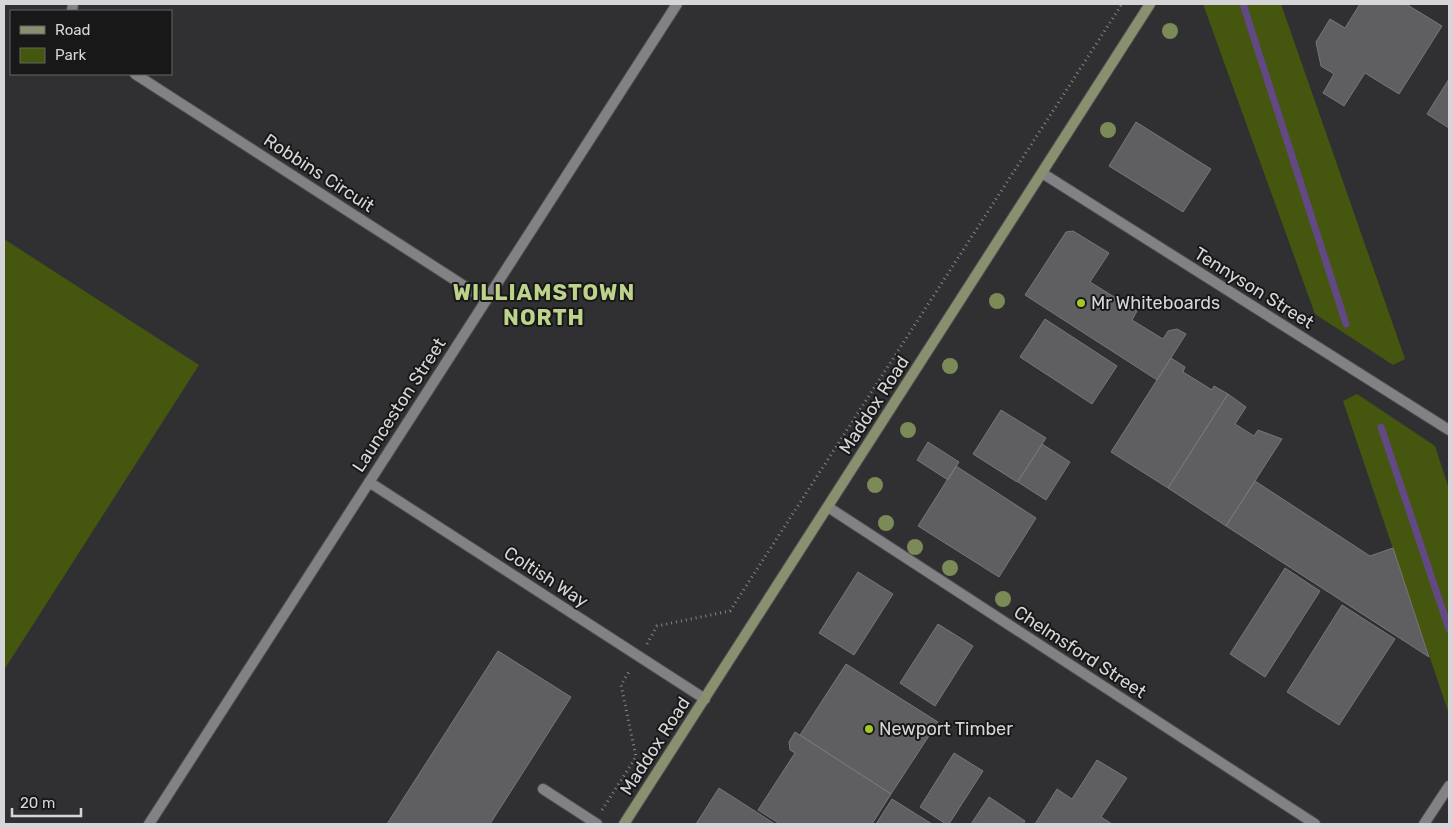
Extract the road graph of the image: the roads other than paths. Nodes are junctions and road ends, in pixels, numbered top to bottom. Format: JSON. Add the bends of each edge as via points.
{"nodes":[{"id":1,"x":677,"y":4,"type":"edge"},
{"id":2,"x":1150,"y":4,"type":"edge"},
{"id":3,"x":137,"y":75,"type":"edge"},
{"id":4,"x":1042,"y":173,"type":"junction"},
{"id":5,"x":486,"y":300,"type":"junction"},
{"id":6,"x":1449,"y":430,"type":"edge"},
{"id":7,"x":369,"y":482,"type":"junction"},
{"id":8,"x":828,"y":507,"type":"junction"},
{"id":9,"x":705,"y":699,"type":"junction"},
{"id":10,"x":1449,"y":786,"type":"edge"},
{"id":11,"x":543,"y":789,"type":"dead end"},
{"id":12,"x":596,"y":823,"type":"edge"},
{"id":13,"x":149,"y":824,"type":"edge"},
{"id":14,"x":624,"y":824,"type":"edge"},
{"id":15,"x":1315,"y":824,"type":"edge"},
{"id":16,"x":1424,"y":824,"type":"edge"}],
"edges":[{"from":1,"to":5,"type":"street","name":"Launceston Street"},
{"from":2,"to":4,"type":"street","name":"Maddox Road"},
{"from":3,"to":5,"type":"street","name":"Robbins Circuit"},
{"from":4,"to":6,"type":"street","name":"Tennyson Street"},
{"from":4,"to":8,"type":"street","name":"Maddox Road"},
{"from":5,"to":7,"type":"street","name":"Launceston Street"},
{"from":7,"to":9,"type":"street","name":"Coltish Way"},
{"from":7,"to":13,"type":"street","name":"Launceston Street"},
{"from":8,"to":9,"type":"street","name":"Maddox Road"},
{"from":8,"to":15,"type":"street","name":"Chelmsford Street"},
{"from":9,"to":14,"type":"street","name":"Maddox Road"},
{"from":10,"to":16,"type":"street"},
{"from":11,"to":12,"type":"street"}]}
